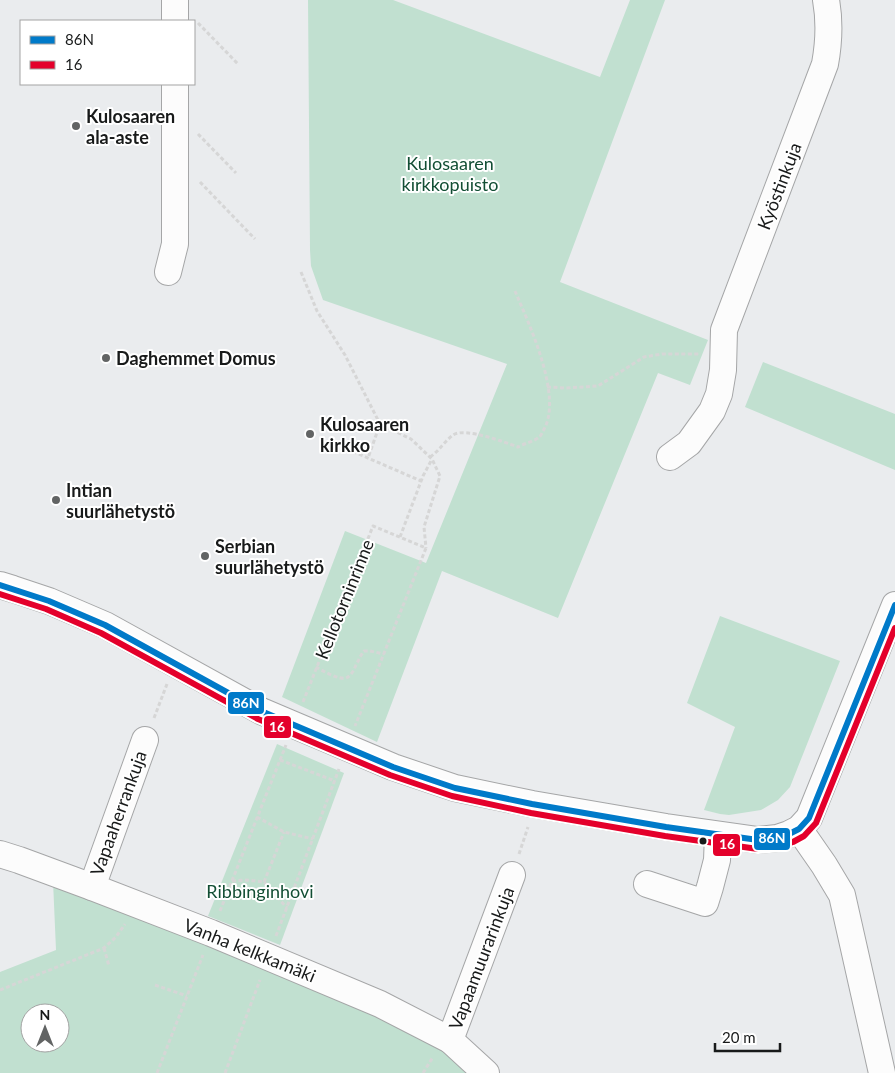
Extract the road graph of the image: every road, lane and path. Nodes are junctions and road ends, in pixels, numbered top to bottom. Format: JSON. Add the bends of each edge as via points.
{"nodes":[{"id":1,"x":826,"y":0,"type":"edge"},
{"id":2,"x":195,"y":26,"type":"edge"},
{"id":3,"x":238,"y":64,"type":"dead end"},
{"id":4,"x":175,"y":85,"type":"edge"},
{"id":5,"x":194,"y":130,"type":"dead end"},
{"id":6,"x":236,"y":173,"type":"dead end"},
{"id":7,"x":195,"y":178,"type":"dead end"},
{"id":8,"x":255,"y":239,"type":"dead end"},
{"id":9,"x":168,"y":272,"type":"dead end"},
{"id":10,"x":301,"y":272,"type":"dead end"},
{"id":11,"x":515,"y":291,"type":"dead end"},
{"id":12,"x":723,"y":362,"type":"junction"},
{"id":13,"x":548,"y":387,"type":"junction"},
{"id":14,"x":380,"y":424,"type":"junction"},
{"id":15,"x":347,"y":449,"type":"dead end"},
{"id":16,"x":670,"y":457,"type":"dead end"},
{"id":17,"x":368,"y":458,"type":"junction"},
{"id":18,"x":431,"y":458,"type":"junction"},
{"id":19,"x":421,"y":481,"type":"junction"},
{"id":20,"x":400,"y":537,"type":"junction"},
{"id":21,"x":426,"y":548,"type":"junction"},
{"id":22,"x":0,"y":585,"type":"edge"},
{"id":23,"x":895,"y":605,"type":"edge"},
{"id":24,"x":384,"y":654,"type":"junction"},
{"id":25,"x":177,"y":664,"type":"junction"},
{"id":26,"x":316,"y":667,"type":"junction"},
{"id":27,"x":291,"y":733,"type":"junction"},
{"id":28,"x":145,"y":740,"type":"joint"},
{"id":29,"x":344,"y":756,"type":"junction"},
{"id":30,"x":280,"y":760,"type":"junction"},
{"id":31,"x":335,"y":781,"type":"junction"},
{"id":32,"x":532,"y":804,"type":"junction"},
{"id":33,"x":257,"y":817,"type":"junction"},
{"id":34,"x":799,"y":829,"type":"junction"},
{"id":35,"x":284,"y":832,"type":"junction"},
{"id":36,"x":718,"y":835,"type":"junction"},
{"id":37,"x":313,"y":839,"type":"junction"},
{"id":38,"x":0,"y":854,"type":"edge"},
{"id":39,"x":512,"y":875,"type":"joint"},
{"id":40,"x":232,"y":881,"type":"junction"},
{"id":41,"x":264,"y":882,"type":"junction"},
{"id":42,"x":647,"y":884,"type":"dead end"},
{"id":43,"x":92,"y":887,"type":"junction"},
{"id":44,"x":137,"y":905,"type":"junction"},
{"id":45,"x":287,"y":908,"type":"junction"},
{"id":46,"x":279,"y":928,"type":"dead end"},
{"id":47,"x":211,"y":933,"type":"junction"},
{"id":48,"x":104,"y":948,"type":"junction"},
{"id":49,"x":268,"y":957,"type":"junction"},
{"id":50,"x":109,"y":966,"type":"dead end"},
{"id":51,"x":155,"y":985,"type":"dead end"},
{"id":52,"x":0,"y":990,"type":"edge"},
{"id":53,"x":187,"y":996,"type":"junction"},
{"id":54,"x":450,"y":1040,"type":"junction"},
{"id":55,"x":157,"y":1073,"type":"edge"},
{"id":56,"x":225,"y":1073,"type":"edge"},
{"id":57,"x":486,"y":1073,"type":"edge"},
{"id":58,"x":882,"y":1073,"type":"edge"}],
"edges":[{"from":1,"to":12,"type":"street","name":"Kyöstinkuja","via":[[829,22],[825,64],[724,330]]},
{"from":2,"to":3,"type":"path"},
{"from":4,"to":9,"type":"street","via":[[175,244]]},
{"from":5,"to":6,"type":"path"},
{"from":7,"to":8,"type":"path"},
{"from":10,"to":14,"type":"path","via":[[317,311],[345,355]]},
{"from":11,"to":13,"type":"path","via":[[530,325]]},
{"from":12,"to":13,"type":"path","via":[[662,354],[644,357],[598,386]]},
{"from":12,"to":16,"type":"street","name":"Kyöstinkuja","via":[[719,394],[712,412],[689,443]]},
{"from":13,"to":18,"type":"path","via":[[548,423],[539,438],[518,447],[474,434],[454,434]]},
{"from":14,"to":17,"type":"path"},
{"from":14,"to":18,"type":"path","via":[[411,440]]},
{"from":15,"to":17,"type":"path"},
{"from":17,"to":19,"type":"path"},
{"from":18,"to":19,"type":"path"},
{"from":18,"to":21,"type":"path","via":[[440,476],[424,527]]},
{"from":19,"to":20,"type":"path"},
{"from":20,"to":21,"type":"path","name":"Kellotorninrinne"},
{"from":20,"to":26,"type":"path","name":"Kellotorninrinne","via":[[373,526]]},
{"from":21,"to":24,"type":"path"},
{"from":22,"to":25,"type":"street","via":[[85,616]]},
{"from":23,"to":34,"type":"street","via":[[809,818]]},
{"from":24,"to":26,"type":"path","via":[[364,651],[346,678]]},
{"from":24,"to":29,"type":"path"},
{"from":25,"to":27,"type":"street","via":[[261,710]]},
{"from":25,"to":28,"type":"path"},
{"from":26,"to":27,"type":"path","name":"Kellotorninrinne"},
{"from":27,"to":29,"type":"street"},
{"from":27,"to":30,"type":"path","name":"Kellotorninrinne"},
{"from":28,"to":43,"type":"street","name":"Vapaaherrankuja"},
{"from":29,"to":31,"type":"path"},
{"from":29,"to":32,"type":"street","via":[[393,767],[455,788]]},
{"from":30,"to":31,"type":"path"},
{"from":30,"to":33,"type":"path","name":"Kellotorninrinne"},
{"from":31,"to":37,"type":"path"},
{"from":32,"to":36,"type":"street"},
{"from":32,"to":39,"type":"path","via":[[530,821]]},
{"from":33,"to":35,"type":"path"},
{"from":33,"to":40,"type":"path","name":"Kellotorninrinne"},
{"from":34,"to":36,"type":"street","via":[[777,838],[758,840]]},
{"from":34,"to":58,"type":"street","via":[[842,895]]},
{"from":35,"to":37,"type":"path"},
{"from":35,"to":41,"type":"path"},
{"from":36,"to":42,"type":"street","via":[[717,860],[705,903]]},
{"from":37,"to":45,"type":"path"},
{"from":38,"to":43,"type":"street","name":"Vanha kelkkamäki"},
{"from":39,"to":54,"type":"street","name":"Vapaamuurarinkuja"},
{"from":40,"to":41,"type":"path"},
{"from":40,"to":47,"type":"path","name":"Kellotorninrinne"},
{"from":41,"to":45,"type":"path"},
{"from":43,"to":44,"type":"street","name":"Vanha kelkkamäki"},
{"from":44,"to":47,"type":"street","name":"Vanha kelkkamäki"},
{"from":44,"to":48,"type":"path","via":[[116,937]]},
{"from":45,"to":46,"type":"path"},
{"from":47,"to":49,"type":"street","name":"Vanha kelkkamäki"},
{"from":47,"to":53,"type":"path","name":"Kellotorninrinne"},
{"from":48,"to":50,"type":"path"},
{"from":48,"to":52,"type":"path"},
{"from":49,"to":54,"type":"street","name":"Vanha kelkkamäki","via":[[380,1004]]},
{"from":49,"to":56,"type":"path"},
{"from":51,"to":53,"type":"path"},
{"from":53,"to":55,"type":"path","name":"Kellotorninrinne"},
{"from":54,"to":57,"type":"street","name":"Vanha kelkkamäki"}]}
